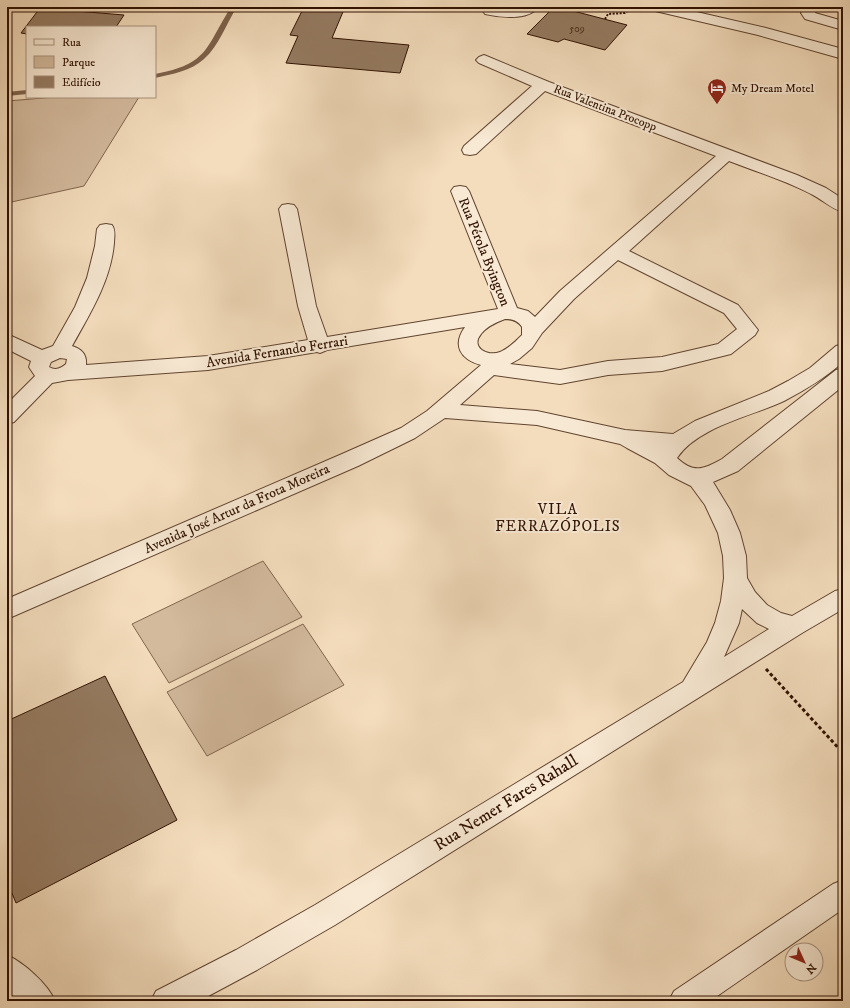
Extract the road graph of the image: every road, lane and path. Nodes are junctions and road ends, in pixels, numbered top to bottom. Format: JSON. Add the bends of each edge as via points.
{"nodes":[{"id":1,"x":632,"y":7,"type":"edge"},
{"id":2,"x":656,"y":7,"type":"edge"},
{"id":3,"x":712,"y":7,"type":"edge"},
{"id":4,"x":811,"y":7,"type":"edge"},
{"id":5,"x":530,"y":8,"type":"edge"},
{"id":6,"x":490,"y":11,"type":"dead end"},
{"id":7,"x":605,"y":19,"type":"dead end"},
{"id":8,"x":843,"y":26,"type":"edge"},
{"id":9,"x":843,"y":41,"type":"edge"},
{"id":10,"x":843,"y":54,"type":"edge"},
{"id":11,"x":484,"y":60,"type":"dead end"},
{"id":12,"x":543,"y":85,"type":"junction"},
{"id":13,"x":470,"y":150,"type":"dead end"},
{"id":14,"x":728,"y":154,"type":"junction"},
{"id":15,"x":460,"y":192,"type":"dead end"},
{"id":16,"x":843,"y":207,"type":"edge"},
{"id":17,"x":288,"y":209,"type":"dead end"},
{"id":18,"x":106,"y":229,"type":"dead end"},
{"id":19,"x":617,"y":252,"type":"junction"},
{"id":20,"x":568,"y":295,"type":"junction"},
{"id":21,"x":506,"y":314,"type":"junction"},
{"id":22,"x":420,"y":329,"type":"junction"},
{"id":23,"x":533,"y":330,"type":"junction"},
{"id":24,"x":7,"y":341,"type":"edge"},
{"id":25,"x":320,"y":346,"type":"junction"},
{"id":26,"x":471,"y":351,"type":"junction"},
{"id":27,"x":843,"y":351,"type":"edge"},
{"id":28,"x":59,"y":363,"type":"junction"},
{"id":29,"x":497,"y":363,"type":"junction"},
{"id":30,"x":843,"y":375,"type":"edge"},
{"id":31,"x":459,"y":394,"type":"junction"},
{"id":32,"x":442,"y":410,"type":"junction"},
{"id":33,"x":7,"y":417,"type":"edge"},
{"id":34,"x":672,"y":452,"type":"junction"},
{"id":35,"x":693,"y":476,"type":"junction"},
{"id":36,"x":736,"y":580,"type":"junction"},
{"id":37,"x":843,"y":598,"type":"edge"},
{"id":38,"x":7,"y":610,"type":"edge"},
{"id":39,"x":794,"y":626,"type":"junction"},
{"id":40,"x":751,"y":653,"type":"junction"},
{"id":41,"x":690,"y":690,"type":"junction"},
{"id":42,"x":843,"y":753,"type":"edge"},
{"id":43,"x":843,"y":893,"type":"edge"},
{"id":44,"x":7,"y":970,"type":"edge"},
{"id":45,"x":40,"y":1001,"type":"edge"},
{"id":46,"x":166,"y":1001,"type":"edge"},
{"id":47,"x":684,"y":1001,"type":"edge"}],
"edges":[{"from":1,"to":7,"type":"path","via":[[625,13],[608,14]]},
{"from":2,"to":10,"type":"street","via":[[761,31]]},
{"from":3,"to":9,"type":"street"},
{"from":4,"to":8,"type":"street","via":[[808,13],[810,16]]},
{"from":5,"to":6,"type":"street","via":[[508,14]]},
{"from":11,"to":12,"type":"street","name":"Rua Valentina Procopp"},
{"from":12,"to":13,"type":"street"},
{"from":12,"to":14,"type":"street","name":"Rua Valentina Procopp"},
{"from":14,"to":16,"type":"street","name":"Rua Valentina Procopp","via":[[806,185]]},
{"from":14,"to":19,"type":"street"},
{"from":15,"to":21,"type":"street","name":"Rua Pérola Byington"},
{"from":17,"to":25,"type":"street","via":[[308,306]]},
{"from":18,"to":28,"type":"street","via":[[105,248],[97,279]]},
{"from":19,"to":20,"type":"street"},
{"from":19,"to":29,"type":"street","name":"Avenida Fernando Ferrari","via":[[731,309],[748,330],[724,349],[662,364],[608,368],[560,378]]},
{"from":20,"to":21,"type":"street"},
{"from":20,"to":23,"type":"street"},
{"from":21,"to":22,"type":"street","name":"Avenida Fernando Ferrari"},
{"from":21,"to":23,"type":"street","via":[[526,319]]},
{"from":21,"to":26,"type":"street","name":"Avenida José Artur da Frota Moreira","via":[[473,331],[469,339]]},
{"from":22,"to":25,"type":"street","name":"Avenida Fernando Ferrari"},
{"from":22,"to":26,"type":"street","name":"Avenida Fernando Ferrari","via":[[451,337]]},
{"from":23,"to":29,"type":"street","name":"Avenida José Artur da Frota Moreira","via":[[523,344]]},
{"from":24,"to":28,"type":"street"},
{"from":25,"to":28,"type":"street","name":"Avenida Fernando Ferrari","via":[[208,363],[133,368]]},
{"from":26,"to":29,"type":"street","name":"Avenida Fernando Ferrari","via":[[482,359]]},
{"from":26,"to":31,"type":"street","name":"Avenida José Artur da Frota Moreira","via":[[471,370]]},
{"from":27,"to":34,"type":"street","via":[[788,391],[701,427]]},
{"from":28,"to":33,"type":"street"},
{"from":29,"to":31,"type":"street","name":"Avenida José Artur da Frota Moreira"},
{"from":30,"to":35,"type":"street","via":[[730,465],[711,475]]},
{"from":31,"to":32,"type":"street","name":"Avenida José Artur da Frota Moreira"},
{"from":32,"to":34,"type":"street","via":[[537,418],[625,438],[649,449]]},
{"from":32,"to":38,"type":"street","name":"Avenida José Artur da Frota Moreira","via":[[421,425],[384,444]]},
{"from":34,"to":35,"type":"street","via":[[680,472]]},
{"from":35,"to":36,"type":"street","via":[[708,491],[729,530],[734,545]]},
{"from":36,"to":39,"type":"street","via":[[750,603],[764,617],[775,623]]},
{"from":36,"to":41,"type":"street","via":[[726,624],[704,672]]},
{"from":37,"to":39,"type":"street","name":"Rua Nemer Fares Rahall"},
{"from":39,"to":40,"type":"street","name":"Rua Nemer Fares Rahall"},
{"from":40,"to":41,"type":"street","name":"Rua Nemer Fares Rahall"},
{"from":40,"to":42,"type":"path"},
{"from":41,"to":46,"type":"street","name":"Rua Nemer Fares Rahall","via":[[299,931],[218,976]]},
{"from":43,"to":47,"type":"street"},
{"from":44,"to":45,"type":"street"}]}
